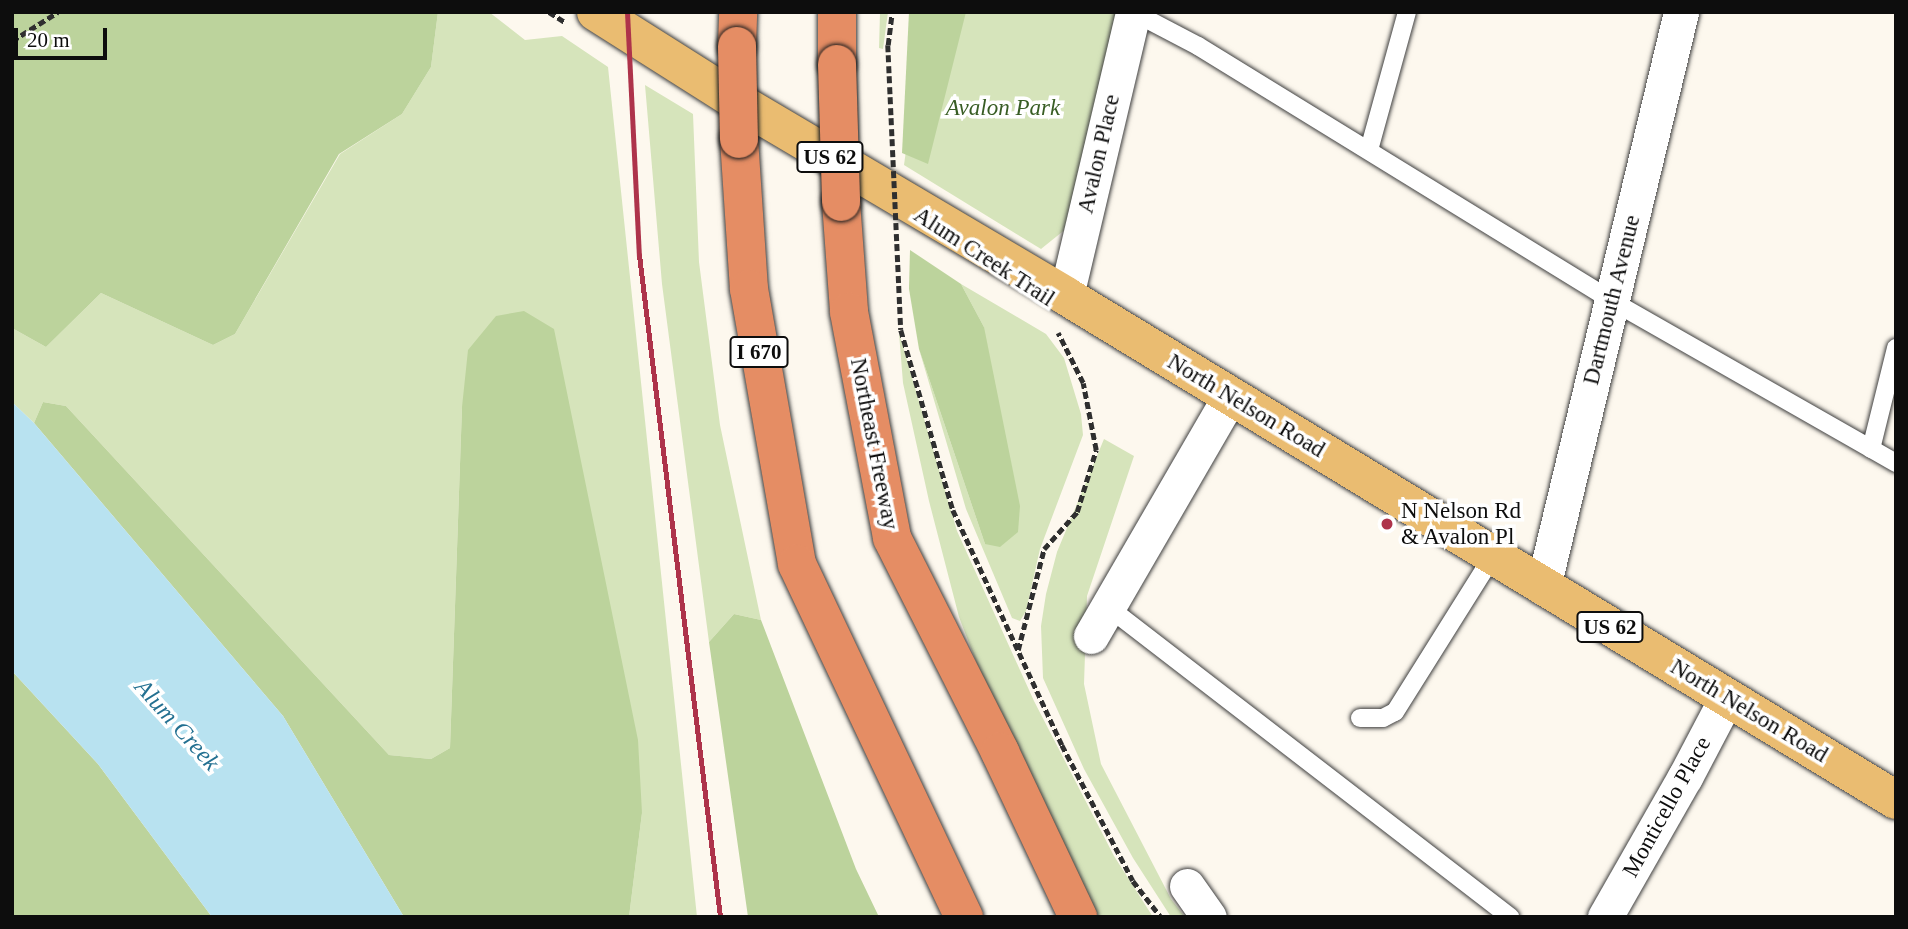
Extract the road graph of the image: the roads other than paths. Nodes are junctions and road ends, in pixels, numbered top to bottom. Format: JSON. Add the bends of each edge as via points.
{"nodes":[{"id":1,"x":837,"y":12,"type":"edge"},
{"id":2,"x":1133,"y":12,"type":"edge"},
{"id":3,"x":1407,"y":12,"type":"edge"},
{"id":4,"x":1681,"y":12,"type":"edge"},
{"id":5,"x":584,"y":20,"type":"edge"},
{"id":6,"x":737,"y":29,"type":"edge"},
{"id":7,"x":1369,"y":150,"type":"junction"},
{"id":8,"x":1612,"y":301,"type":"junction"},
{"id":9,"x":1061,"y":312,"type":"junction"},
{"id":10,"x":1896,"y":348,"type":"edge"},
{"id":11,"x":1230,"y":396,"type":"junction"},
{"id":12,"x":1871,"y":449,"type":"junction"},
{"id":13,"x":1896,"y":463,"type":"edge"},
{"id":14,"x":1493,"y":556,"type":"junction"},
{"id":15,"x":1543,"y":587,"type":"junction"},
{"id":16,"x":1099,"y":621,"type":"joint"},
{"id":17,"x":1727,"y":697,"type":"junction"},
{"id":18,"x":1360,"y":718,"type":"dead end"},
{"id":19,"x":1896,"y":800,"type":"edge"},
{"id":20,"x":1187,"y":886,"type":"dead end"},
{"id":21,"x":964,"y":917,"type":"edge"},
{"id":22,"x":1078,"y":917,"type":"edge"},
{"id":23,"x":1209,"y":917,"type":"edge"},
{"id":24,"x":1510,"y":917,"type":"edge"},
{"id":25,"x":1605,"y":917,"type":"edge"}],
"edges":[{"from":1,"to":22,"type":"highway","name":"Northeast Freeway","bridge":true,"via":[[841,202],[849,312],[892,538]]},
{"from":2,"to":7,"type":"lane"},
{"from":2,"to":9,"type":"street","name":"Avalon Place"},
{"from":3,"to":7,"type":"lane"},
{"from":4,"to":8,"type":"street","name":"Dartmouth Avenue"},
{"from":5,"to":9,"type":"main road","name":"North Nelson Road","number":"US 62","via":[[751,110]]},
{"from":6,"to":21,"type":"highway","number":"I 670","bridge":true,"via":[[749,289],[797,564]]},
{"from":7,"to":8,"type":"lane"},
{"from":8,"to":12,"type":"lane"},
{"from":8,"to":15,"type":"street","name":"Dartmouth Avenue"},
{"from":9,"to":11,"type":"main road","name":"North Nelson Road","number":"US 62"},
{"from":10,"to":12,"type":"lane"},
{"from":11,"to":14,"type":"main road","name":"North Nelson Road","number":"US 62"},
{"from":11,"to":16,"type":"street"},
{"from":12,"to":13,"type":"lane"},
{"from":14,"to":15,"type":"main road","name":"North Nelson Road","number":"US 62"},
{"from":14,"to":18,"type":"lane","via":[[1395,712],[1383,718]]},
{"from":15,"to":17,"type":"main road","name":"North Nelson Road","number":"US 62"},
{"from":16,"to":24,"type":"lane"},
{"from":17,"to":19,"type":"main road","name":"North Nelson Road","number":"US 62"},
{"from":17,"to":25,"type":"street","name":"Monticello Place"},
{"from":20,"to":23,"type":"street"}]}
